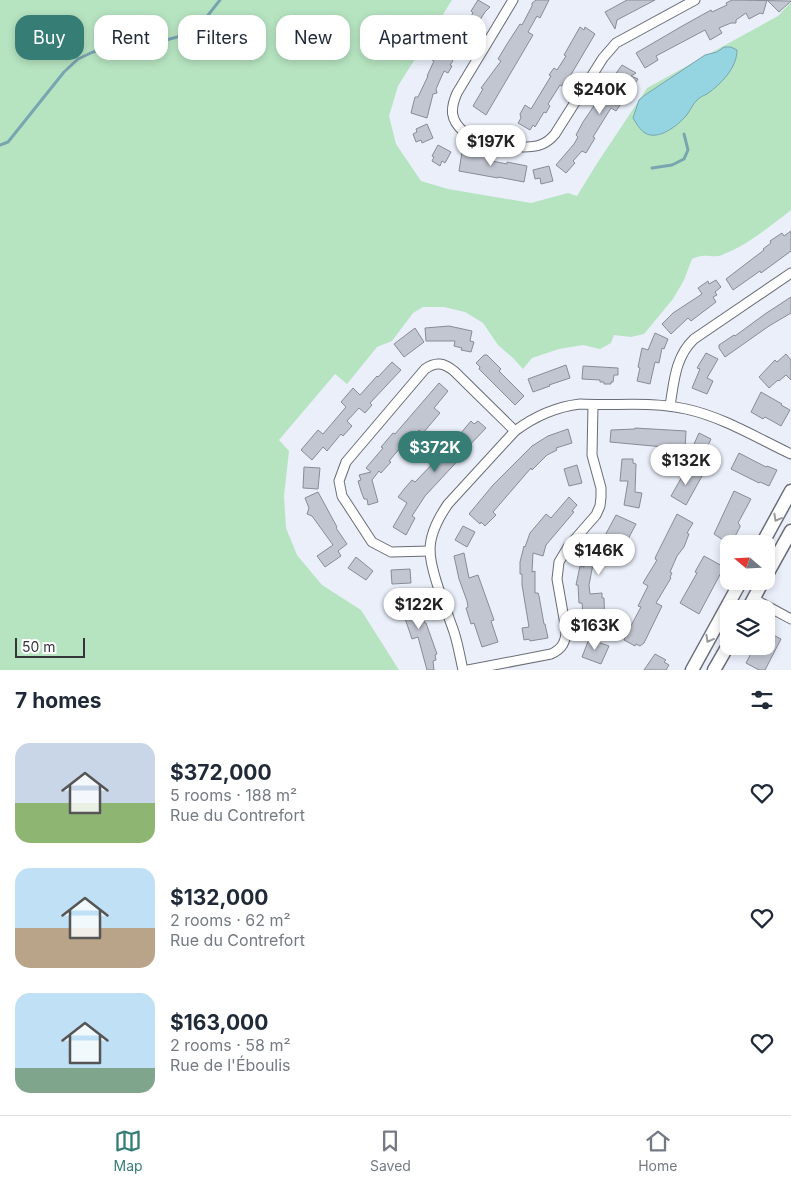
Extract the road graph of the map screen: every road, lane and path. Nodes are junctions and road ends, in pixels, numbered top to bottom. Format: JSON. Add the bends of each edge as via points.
{"nodes":[{"id":1,"x":513,"y":0,"type":"edge"},
{"id":2,"x":695,"y":0,"type":"edge"},
{"id":3,"x":791,"y":273,"type":"edge"},
{"id":4,"x":592,"y":405,"type":"junction"},
{"id":5,"x":670,"y":406,"type":"junction"},
{"id":6,"x":515,"y":431,"type":"junction"},
{"id":7,"x":791,"y":454,"type":"edge"},
{"id":8,"x":791,"y":491,"type":"edge"},
{"id":9,"x":791,"y":531,"type":"edge"},
{"id":10,"x":767,"y":535,"type":"edge"},
{"id":11,"x":430,"y":551,"type":"junction"},
{"id":12,"x":775,"y":560,"type":"edge"},
{"id":13,"x":736,"y":590,"type":"edge"},
{"id":14,"x":775,"y":613,"type":"edge"},
{"id":15,"x":791,"y":619,"type":"edge"},
{"id":16,"x":723,"y":655,"type":"edge"},
{"id":17,"x":463,"y":670,"type":"edge"},
{"id":18,"x":468,"y":670,"type":"edge"},
{"id":19,"x":692,"y":670,"type":"edge"},
{"id":20,"x":714,"y":670,"type":"edge"}],
"edges":[{"from":1,"to":2,"type":"street","via":[[457,93],[453,118],[464,132],[532,147],[549,141],[555,134],[616,43]]},
{"from":3,"to":5,"type":"street","via":[[686,346],[677,365]]},
{"from":4,"to":5,"type":"street"},
{"from":4,"to":6,"type":"street","via":[[559,408],[540,415]]},
{"from":4,"to":18,"type":"street","via":[[592,454],[601,488],[600,506],[559,562],[557,579],[566,638],[558,651],[551,654]]},
{"from":5,"to":7,"type":"street","via":[[721,420]]},
{"from":6,"to":11,"type":"street","via":[[440,514]]},
{"from":6,"to":11,"type":"street","via":[[454,371],[438,363],[426,369],[346,462],[339,481],[342,496],[372,542],[392,552]]},
{"from":8,"to":10,"type":"street","one_way":true},
{"from":9,"to":12,"type":"street"},
{"from":11,"to":17,"type":"street"},
{"from":13,"to":19,"type":"street","one_way":true},
{"from":14,"to":15,"type":"street"},
{"from":16,"to":20,"type":"street"}]}
